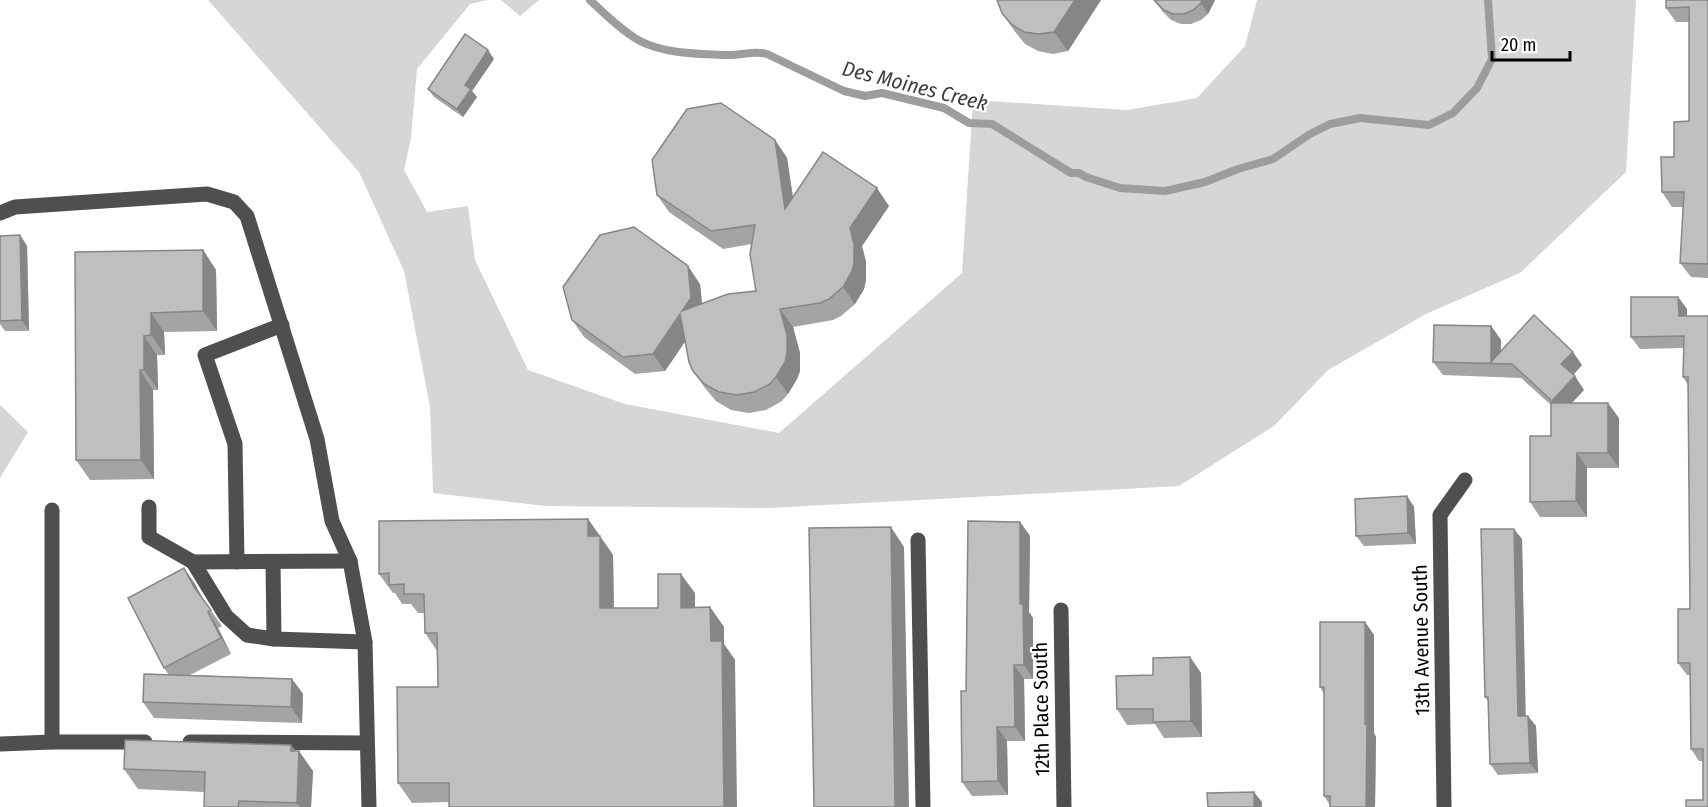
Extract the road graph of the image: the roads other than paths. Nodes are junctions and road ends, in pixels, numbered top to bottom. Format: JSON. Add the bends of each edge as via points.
{"nodes":[{"id":1,"x":0,"y":213,"type":"edge"},
{"id":2,"x":282,"y":325,"type":"junction"},
{"id":3,"x":1465,"y":480,"type":"dead end"},
{"id":4,"x":149,"y":507,"type":"dead end"},
{"id":5,"x":52,"y":510,"type":"dead end"},
{"id":6,"x":918,"y":540,"type":"dead end"},
{"id":7,"x":237,"y":561,"type":"junction"},
{"id":8,"x":273,"y":561,"type":"junction"},
{"id":9,"x":350,"y":561,"type":"junction"},
{"id":10,"x":193,"y":562,"type":"junction"},
{"id":11,"x":1061,"y":610,"type":"dead end"},
{"id":12,"x":274,"y":639,"type":"junction"},
{"id":13,"x":365,"y":642,"type":"junction"},
{"id":14,"x":52,"y":742,"type":"junction"},
{"id":15,"x":157,"y":742,"type":"edge"},
{"id":16,"x":180,"y":742,"type":"edge"},
{"id":17,"x":367,"y":743,"type":"junction"},
{"id":18,"x":0,"y":744,"type":"edge"},
{"id":19,"x":369,"y":807,"type":"edge"},
{"id":20,"x":923,"y":807,"type":"edge"},
{"id":21,"x":1064,"y":807,"type":"edge"},
{"id":22,"x":1444,"y":807,"type":"edge"}],
"edges":[{"from":1,"to":2,"type":"street","via":[[15,207],[207,194],[234,202],[247,216]]},
{"from":2,"to":7,"type":"street","via":[[204,355],[235,444]]},
{"from":2,"to":9,"type":"street","via":[[317,439],[332,521]]},
{"from":3,"to":22,"type":"street","name":"13th Avenue South","via":[[1440,514]]},
{"from":4,"to":10,"type":"street","via":[[149,537]]},
{"from":5,"to":14,"type":"street"},
{"from":6,"to":20,"type":"street"},
{"from":7,"to":8,"type":"street"},
{"from":7,"to":10,"type":"street"},
{"from":8,"to":9,"type":"street"},
{"from":8,"to":12,"type":"street"},
{"from":9,"to":13,"type":"street"},
{"from":10,"to":12,"type":"street","via":[[226,616],[247,635]]},
{"from":11,"to":21,"type":"street","name":"12th Place South"},
{"from":12,"to":13,"type":"street"},
{"from":13,"to":17,"type":"street"},
{"from":14,"to":15,"type":"street"},
{"from":14,"to":18,"type":"street"},
{"from":16,"to":17,"type":"street"},
{"from":17,"to":19,"type":"street"}]}
